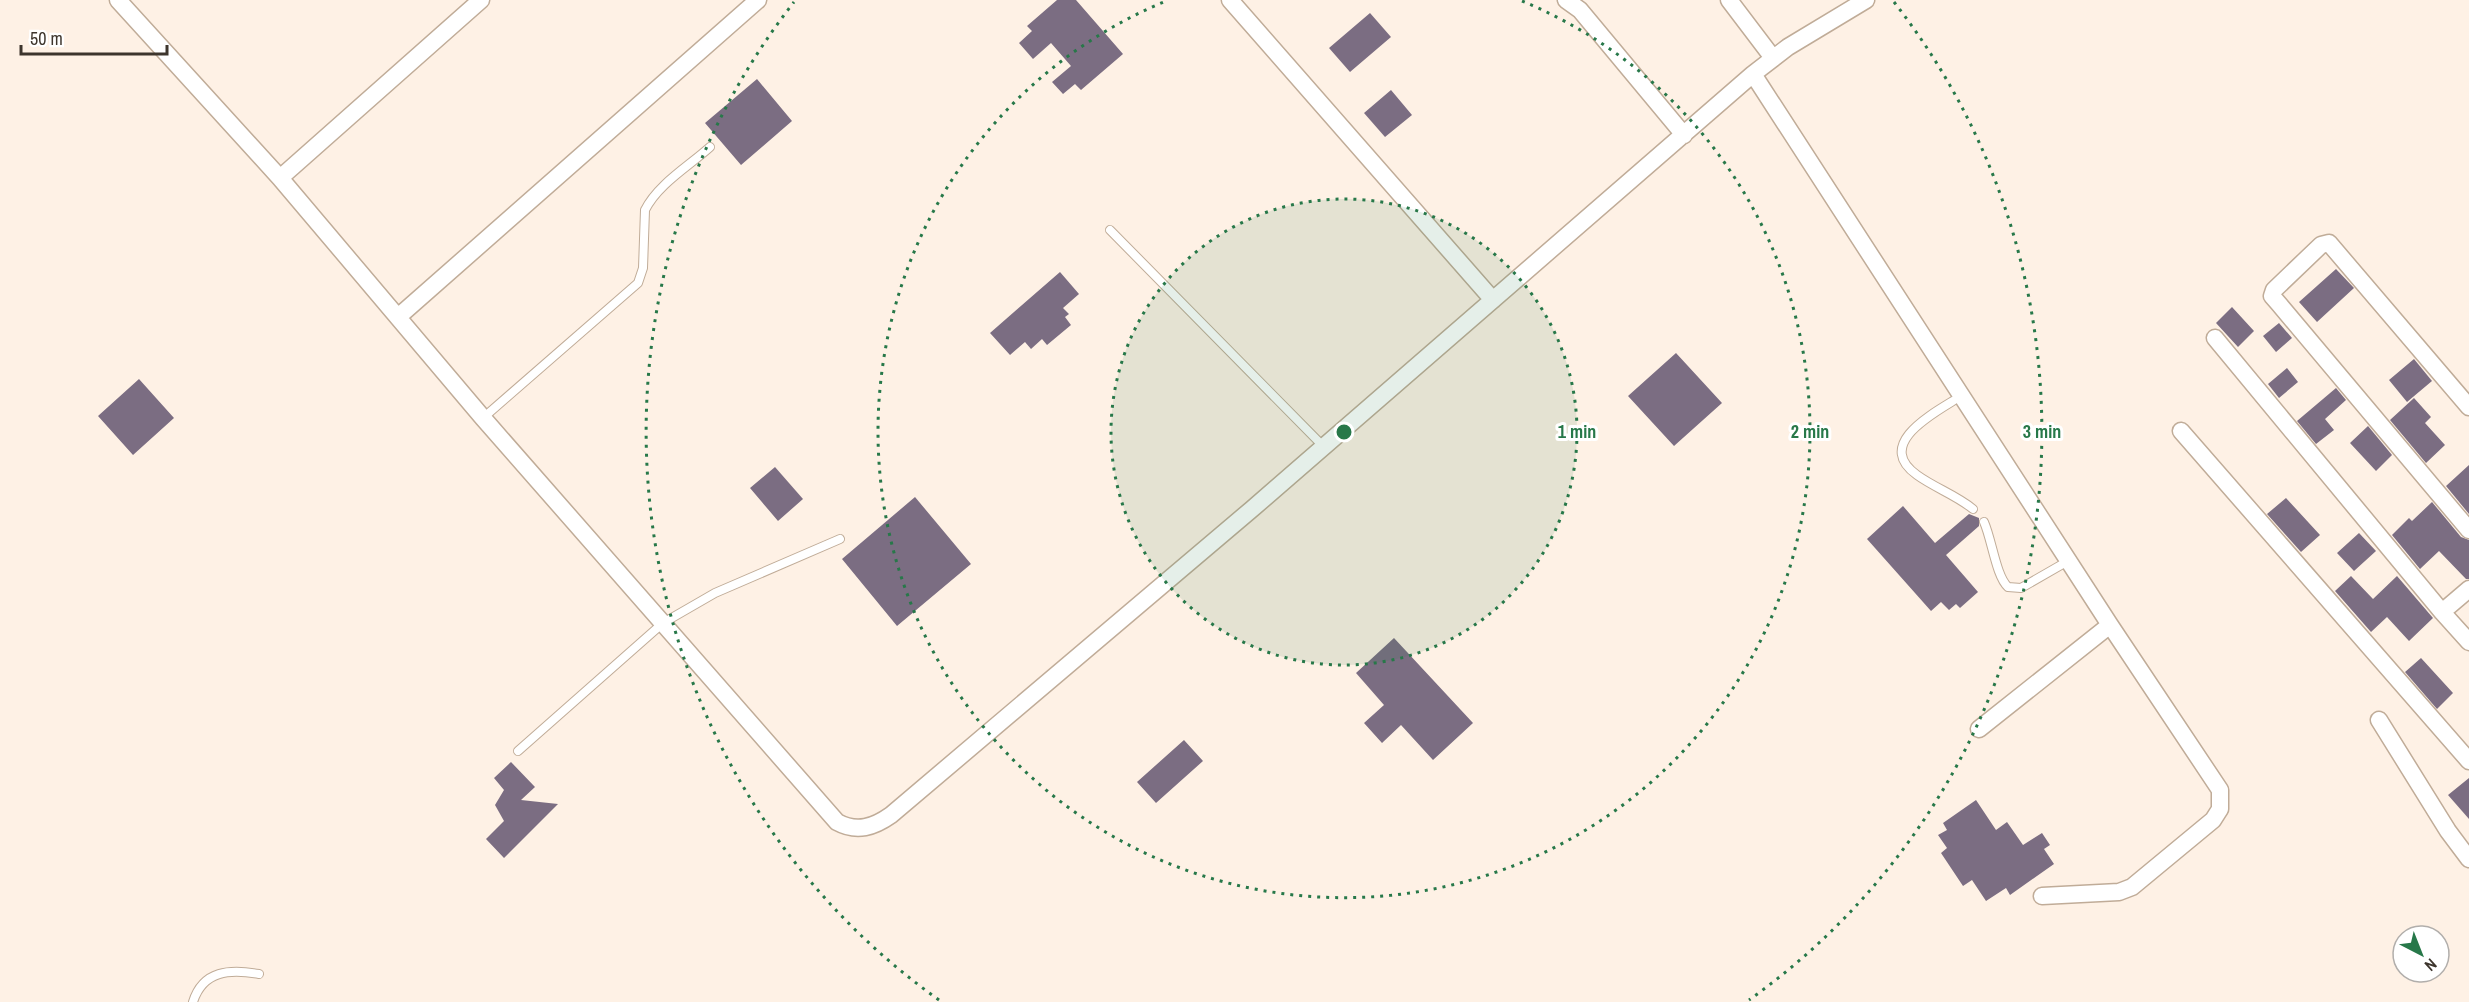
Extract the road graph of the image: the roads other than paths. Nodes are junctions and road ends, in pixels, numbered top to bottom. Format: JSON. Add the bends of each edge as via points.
{"nodes":[{"id":1,"x":118,"y":0,"type":"edge"},
{"id":2,"x":481,"y":0,"type":"edge"},
{"id":3,"x":758,"y":0,"type":"edge"},
{"id":4,"x":1230,"y":0,"type":"edge"},
{"id":5,"x":1566,"y":0,"type":"edge"},
{"id":6,"x":1729,"y":0,"type":"edge"},
{"id":7,"x":1866,"y":0,"type":"edge"},
{"id":8,"x":1773,"y":58,"type":"junction"},
{"id":9,"x":1753,"y":74,"type":"junction"},
{"id":10,"x":1684,"y":135,"type":"junction"},
{"id":11,"x":710,"y":147,"type":"dead end"},
{"id":12,"x":280,"y":178,"type":"junction"},
{"id":13,"x":1110,"y":230,"type":"dead end"},
{"id":14,"x":1493,"y":300,"type":"junction"},
{"id":15,"x":398,"y":317,"type":"junction"},
{"id":16,"x":2215,"y":338,"type":"dead end"},
{"id":17,"x":1961,"y":396,"type":"junction"},
{"id":18,"x":2469,"y":407,"type":"edge"},
{"id":19,"x":483,"y":418,"type":"junction"},
{"id":20,"x":2181,"y":431,"type":"dead end"},
{"id":21,"x":1323,"y":446,"type":"junction"},
{"id":22,"x":1973,"y":509,"type":"dead end"},
{"id":23,"x":1984,"y":522,"type":"dead end"},
{"id":24,"x":2469,"y":530,"type":"edge"},
{"id":25,"x":840,"y":538,"type":"dead end"},
{"id":26,"x":2068,"y":561,"type":"junction"},
{"id":27,"x":2469,"y":589,"type":"edge"},
{"id":28,"x":2442,"y":612,"type":"junction"},
{"id":29,"x":663,"y":623,"type":"junction"},
{"id":30,"x":2110,"y":625,"type":"junction"},
{"id":31,"x":2469,"y":642,"type":"edge"},
{"id":32,"x":2379,"y":720,"type":"dead end"},
{"id":33,"x":1979,"y":729,"type":"dead end"},
{"id":34,"x":518,"y":751,"type":"dead end"},
{"id":35,"x":2469,"y":761,"type":"edge"},
{"id":36,"x":2469,"y":860,"type":"edge"},
{"id":37,"x":2042,"y":897,"type":"dead end"},
{"id":38,"x":259,"y":974,"type":"dead end"},
{"id":39,"x":192,"y":1002,"type":"edge"}],
"edges":[{"from":1,"to":12,"type":"street"},
{"from":2,"to":12,"type":"street"},
{"from":3,"to":15,"type":"street"},
{"from":4,"to":14,"type":"street"},
{"from":5,"to":10,"type":"street","via":[[1586,17]]},
{"from":6,"to":8,"type":"street"},
{"from":7,"to":8,"type":"street"},
{"from":8,"to":9,"type":"street"},
{"from":9,"to":10,"type":"street"},
{"from":9,"to":17,"type":"street"},
{"from":10,"to":14,"type":"street"},
{"from":11,"to":19,"type":"lane","via":[[648,204],[639,283]]},
{"from":12,"to":15,"type":"street"},
{"from":13,"to":21,"type":"lane"},
{"from":14,"to":21,"type":"street"},
{"from":15,"to":19,"type":"street"},
{"from":16,"to":28,"type":"street"},
{"from":17,"to":22,"type":"lane","via":[[1910,430],[1902,454],[1918,476],[1954,494]]},
{"from":17,"to":26,"type":"street"},
{"from":18,"to":24,"type":"street","via":[[2330,243],[2321,246],[2274,290],[2272,296],[2278,304]]},
{"from":19,"to":29,"type":"street"},
{"from":20,"to":35,"type":"street"},
{"from":21,"to":29,"type":"street","via":[[891,815],[865,828],[837,822]]},
{"from":23,"to":26,"type":"lane","via":[[1999,573],[2008,587],[2021,588]]},
{"from":25,"to":29,"type":"lane","via":[[708,597]]},
{"from":26,"to":30,"type":"street"},
{"from":27,"to":28,"type":"street"},
{"from":28,"to":31,"type":"street"},
{"from":29,"to":34,"type":"lane"},
{"from":30,"to":33,"type":"street"},
{"from":30,"to":37,"type":"street","via":[[2220,790],[2220,810],[2132,887],[2119,892]]},
{"from":32,"to":36,"type":"street"},
{"from":38,"to":39,"type":"lane","via":[[219,973],[199,986]]}]}
